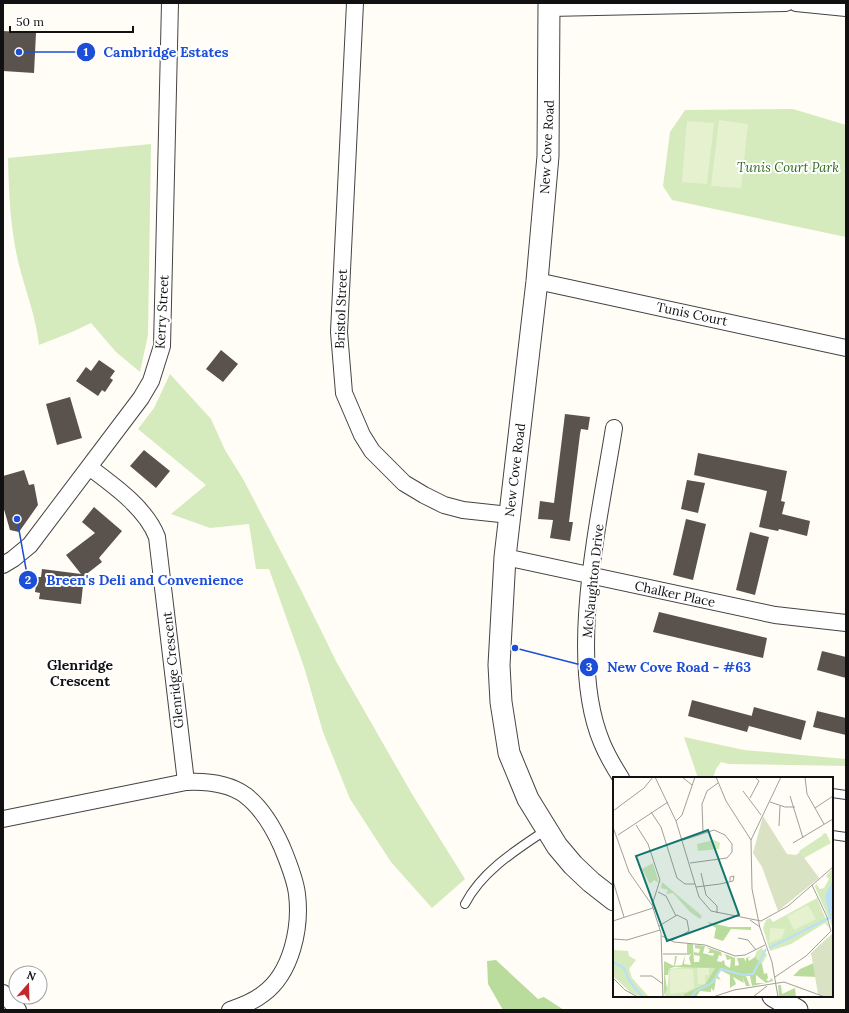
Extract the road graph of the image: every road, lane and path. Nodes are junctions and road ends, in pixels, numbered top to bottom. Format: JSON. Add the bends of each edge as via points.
{"nodes":[{"id":1,"x":170,"y":3,"type":"edge"},
{"id":2,"x":355,"y":3,"type":"edge"},
{"id":3,"x":786,"y":3,"type":"edge"},
{"id":4,"x":796,"y":3,"type":"edge"},
{"id":5,"x":549,"y":5,"type":"edge"},
{"id":6,"x":846,"y":8,"type":"edge"},
{"id":7,"x":537,"y":281,"type":"junction"},
{"id":8,"x":846,"y":348,"type":"edge"},
{"id":9,"x":614,"y":428,"type":"dead end"},
{"id":10,"x":89,"y":467,"type":"junction"},
{"id":11,"x":510,"y":515,"type":"junction"},
{"id":12,"x":505,"y":557,"type":"junction"},
{"id":13,"x":3,"y":565,"type":"edge"},
{"id":14,"x":591,"y":575,"type":"junction"},
{"id":15,"x":846,"y":623,"type":"edge"},
{"id":16,"x":620,"y":777,"type":"edge"},
{"id":17,"x":186,"y":782,"type":"junction"},
{"id":18,"x":833,"y":793,"type":"edge"},
{"id":19,"x":846,"y":795,"type":"edge"},
{"id":20,"x":3,"y":819,"type":"edge"},
{"id":21,"x":546,"y":830,"type":"junction"},
{"id":22,"x":833,"y":835,"type":"edge"},
{"id":23,"x":846,"y":837,"type":"edge"},
{"id":24,"x":613,"y":899,"type":"edge"},
{"id":25,"x":465,"y":904,"type":"dead end"},
{"id":26,"x":3,"y":993,"type":"edge"},
{"id":27,"x":775,"y":997,"type":"edge"},
{"id":28,"x":18,"y":1010,"type":"edge"},
{"id":29,"x":230,"y":1010,"type":"edge"},
{"id":30,"x":797,"y":1010,"type":"edge"}],
"edges":[{"from":1,"to":10,"type":"street","name":"Kerry Street","via":[[162,346],[156,370],[142,398]]},
{"from":2,"to":11,"type":"street","name":"Bristol Street","via":[[339,332],[344,393],[362,435],[372,451],[404,483],[444,505],[463,510]]},
{"from":3,"to":5,"type":"street"},
{"from":4,"to":6,"type":"street"},
{"from":5,"to":7,"type":"street","name":"New Cove Road","via":[[548,156]]},
{"from":7,"to":8,"type":"street","name":"Tunis Court"},
{"from":7,"to":11,"type":"street","name":"New Cove Road"},
{"from":9,"to":14,"type":"street","name":"McNaughton Drive"},
{"from":10,"to":13,"type":"street","name":"Kerry Street","via":[[30,545]]},
{"from":10,"to":17,"type":"street","name":"Glenridge Crescent","via":[[134,506],[153,528],[157,537]]},
{"from":11,"to":12,"type":"street","name":"New Cove Road"},
{"from":12,"to":14,"type":"street","name":"Chalker Place"},
{"from":12,"to":21,"type":"street","name":"New Cove Road","via":[[499,664],[505,732],[509,754],[519,779]]},
{"from":14,"to":15,"type":"street","name":"Chalker Place","via":[[775,615]]},
{"from":14,"to":16,"type":"street","name":"McNaughton Drive","via":[[587,674],[592,707],[602,742]]},
{"from":17,"to":20,"type":"street"},
{"from":17,"to":29,"type":"street","via":[[204,781],[245,795],[277,836],[296,892],[296,927],[292,948],[284,968],[264,993],[249,1003]]},
{"from":18,"to":19,"type":"lane"},
{"from":21,"to":24,"type":"street","name":"New Cove Road","via":[[573,865]]},
{"from":21,"to":25,"type":"lane","via":[[488,873]]},
{"from":22,"to":23,"type":"lane"},
{"from":26,"to":28,"type":"street"},
{"from":27,"to":30,"type":"street"}]}
